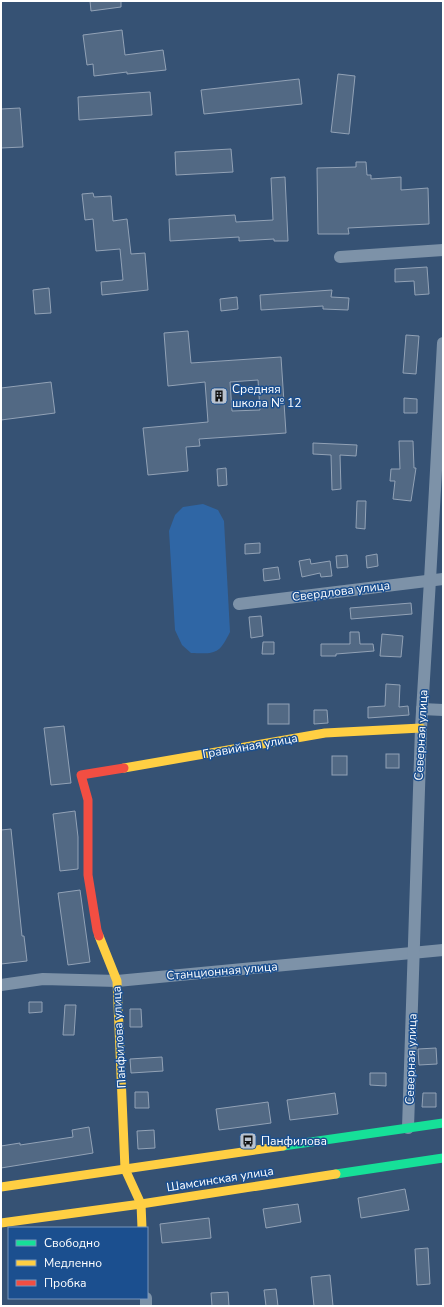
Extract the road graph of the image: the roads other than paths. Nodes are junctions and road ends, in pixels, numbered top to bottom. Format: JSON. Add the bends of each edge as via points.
{"nodes":[{"id":1,"x":443,"y":250,"type":"edge"},
{"id":2,"x":340,"y":257,"type":"dead end"},
{"id":3,"x":443,"y":343,"type":"edge"},
{"id":4,"x":443,"y":579,"type":"edge"},
{"id":5,"x":430,"y":580,"type":"junction"},
{"id":6,"x":239,"y":604,"type":"dead end"},
{"id":7,"x":422,"y":709,"type":"junction"},
{"id":8,"x":443,"y":710,"type":"edge"},
{"id":9,"x":421,"y":728,"type":"junction"},
{"id":10,"x":81,"y":775,"type":"joint"},
{"id":11,"x":443,"y":950,"type":"edge"},
{"id":12,"x":414,"y":952,"type":"junction"},
{"id":13,"x":117,"y":981,"type":"junction"},
{"id":14,"x":1,"y":985,"type":"edge"},
{"id":15,"x":443,"y":1123,"type":"edge"},
{"id":16,"x":408,"y":1128,"type":"junction"},
{"id":17,"x":443,"y":1158,"type":"edge"},
{"id":18,"x":126,"y":1169,"type":"junction"},
{"id":19,"x":1,"y":1187,"type":"edge"},
{"id":20,"x":141,"y":1204,"type":"junction"},
{"id":21,"x":1,"y":1223,"type":"edge"},
{"id":22,"x":142,"y":1227,"type":"edge"}],
"edges":[{"from":1,"to":2,"type":"street"},
{"from":3,"to":5,"type":"street","name":"Северная улица"},
{"from":4,"to":5,"type":"street","name":"Свердлова улица"},
{"from":5,"to":6,"type":"street","name":"Свердлова улица"},
{"from":5,"to":7,"type":"street","name":"Северная улица"},
{"from":7,"to":8,"type":"street"},
{"from":7,"to":9,"type":"street","name":"Северная улица"},
{"from":9,"to":10,"type":"main road","name":"Гравийная улица","via":[[325,733]]},
{"from":9,"to":12,"type":"street","name":"Северная улица"},
{"from":10,"to":13,"type":"main road","name":"Панфилова улица","via":[[88,800],[88,875],[96,930]]},
{"from":11,"to":12,"type":"street","name":"Станционная улица"},
{"from":12,"to":13,"type":"street","name":"Станционная улица"},
{"from":12,"to":16,"type":"street","name":"Северная улица"},
{"from":13,"to":14,"type":"street","name":"Станционная улица","via":[[43,980]]},
{"from":13,"to":18,"type":"main road","name":"Панфилова улица"},
{"from":15,"to":16,"type":"main road","name":"Шамсинская улица"},
{"from":16,"to":18,"type":"main road","name":"Шамсинская улица"},
{"from":17,"to":20,"type":"main road","name":"Шамсинская улица"},
{"from":18,"to":19,"type":"main road","name":"Шамсинская улица"},
{"from":18,"to":20,"type":"main road","name":"Панфилова улица"},
{"from":20,"to":21,"type":"main road","name":"Шамсинская улица"},
{"from":20,"to":22,"type":"main road","name":"Панфилова улица"}]}
